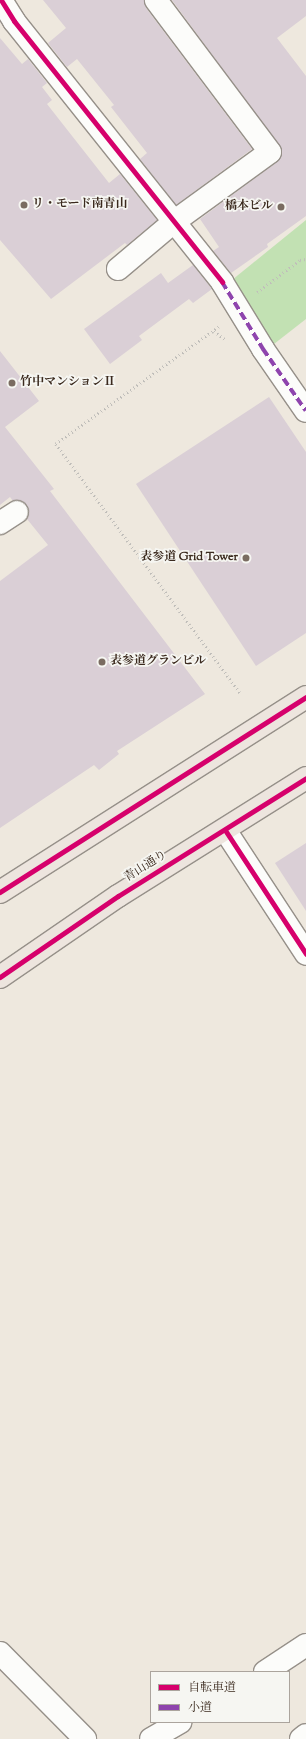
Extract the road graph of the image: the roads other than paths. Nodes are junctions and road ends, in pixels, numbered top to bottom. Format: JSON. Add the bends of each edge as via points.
{"nodes":[{"id":1,"x":156,"y":0,"type":"edge"},
{"id":2,"x":1,"y":3,"type":"edge"},
{"id":3,"x":175,"y":222,"type":"junction"},
{"id":4,"x":118,"y":269,"type":"dead end"},
{"id":5,"x":306,"y":411,"type":"edge"},
{"id":6,"x":306,"y":698,"type":"edge"},
{"id":7,"x":306,"y":778,"type":"edge"},
{"id":8,"x":225,"y":830,"type":"junction"},
{"id":9,"x":0,"y":892,"type":"edge"},
{"id":10,"x":306,"y":954,"type":"edge"},
{"id":11,"x":0,"y":977,"type":"edge"},
{"id":12,"x":306,"y":1645,"type":"edge"},
{"id":13,"x":0,"y":1653,"type":"edge"},
{"id":14,"x":267,"y":1671,"type":"edge"},
{"id":15,"x":178,"y":1723,"type":"edge"},
{"id":16,"x":306,"y":1735,"type":"edge"},
{"id":17,"x":85,"y":1739,"type":"edge"},
{"id":18,"x":151,"y":1739,"type":"edge"},
{"id":19,"x":301,"y":1739,"type":"edge"}],
"edges":[{"from":1,"to":3,"type":"street","via":[[270,152]]},
{"from":2,"to":3,"type":"street"},
{"from":3,"to":4,"type":"street"},
{"from":3,"to":5,"type":"street","via":[[222,282],[262,349]]},
{"from":6,"to":9,"type":"highway"},
{"from":7,"to":8,"type":"highway","name":"青山通り"},
{"from":8,"to":10,"type":"street"},
{"from":8,"to":11,"type":"highway","name":"青山通り","via":[[118,896]]},
{"from":12,"to":14,"type":"street"},
{"from":13,"to":17,"type":"street"},
{"from":15,"to":18,"type":"street"},
{"from":16,"to":19,"type":"street"}]}
